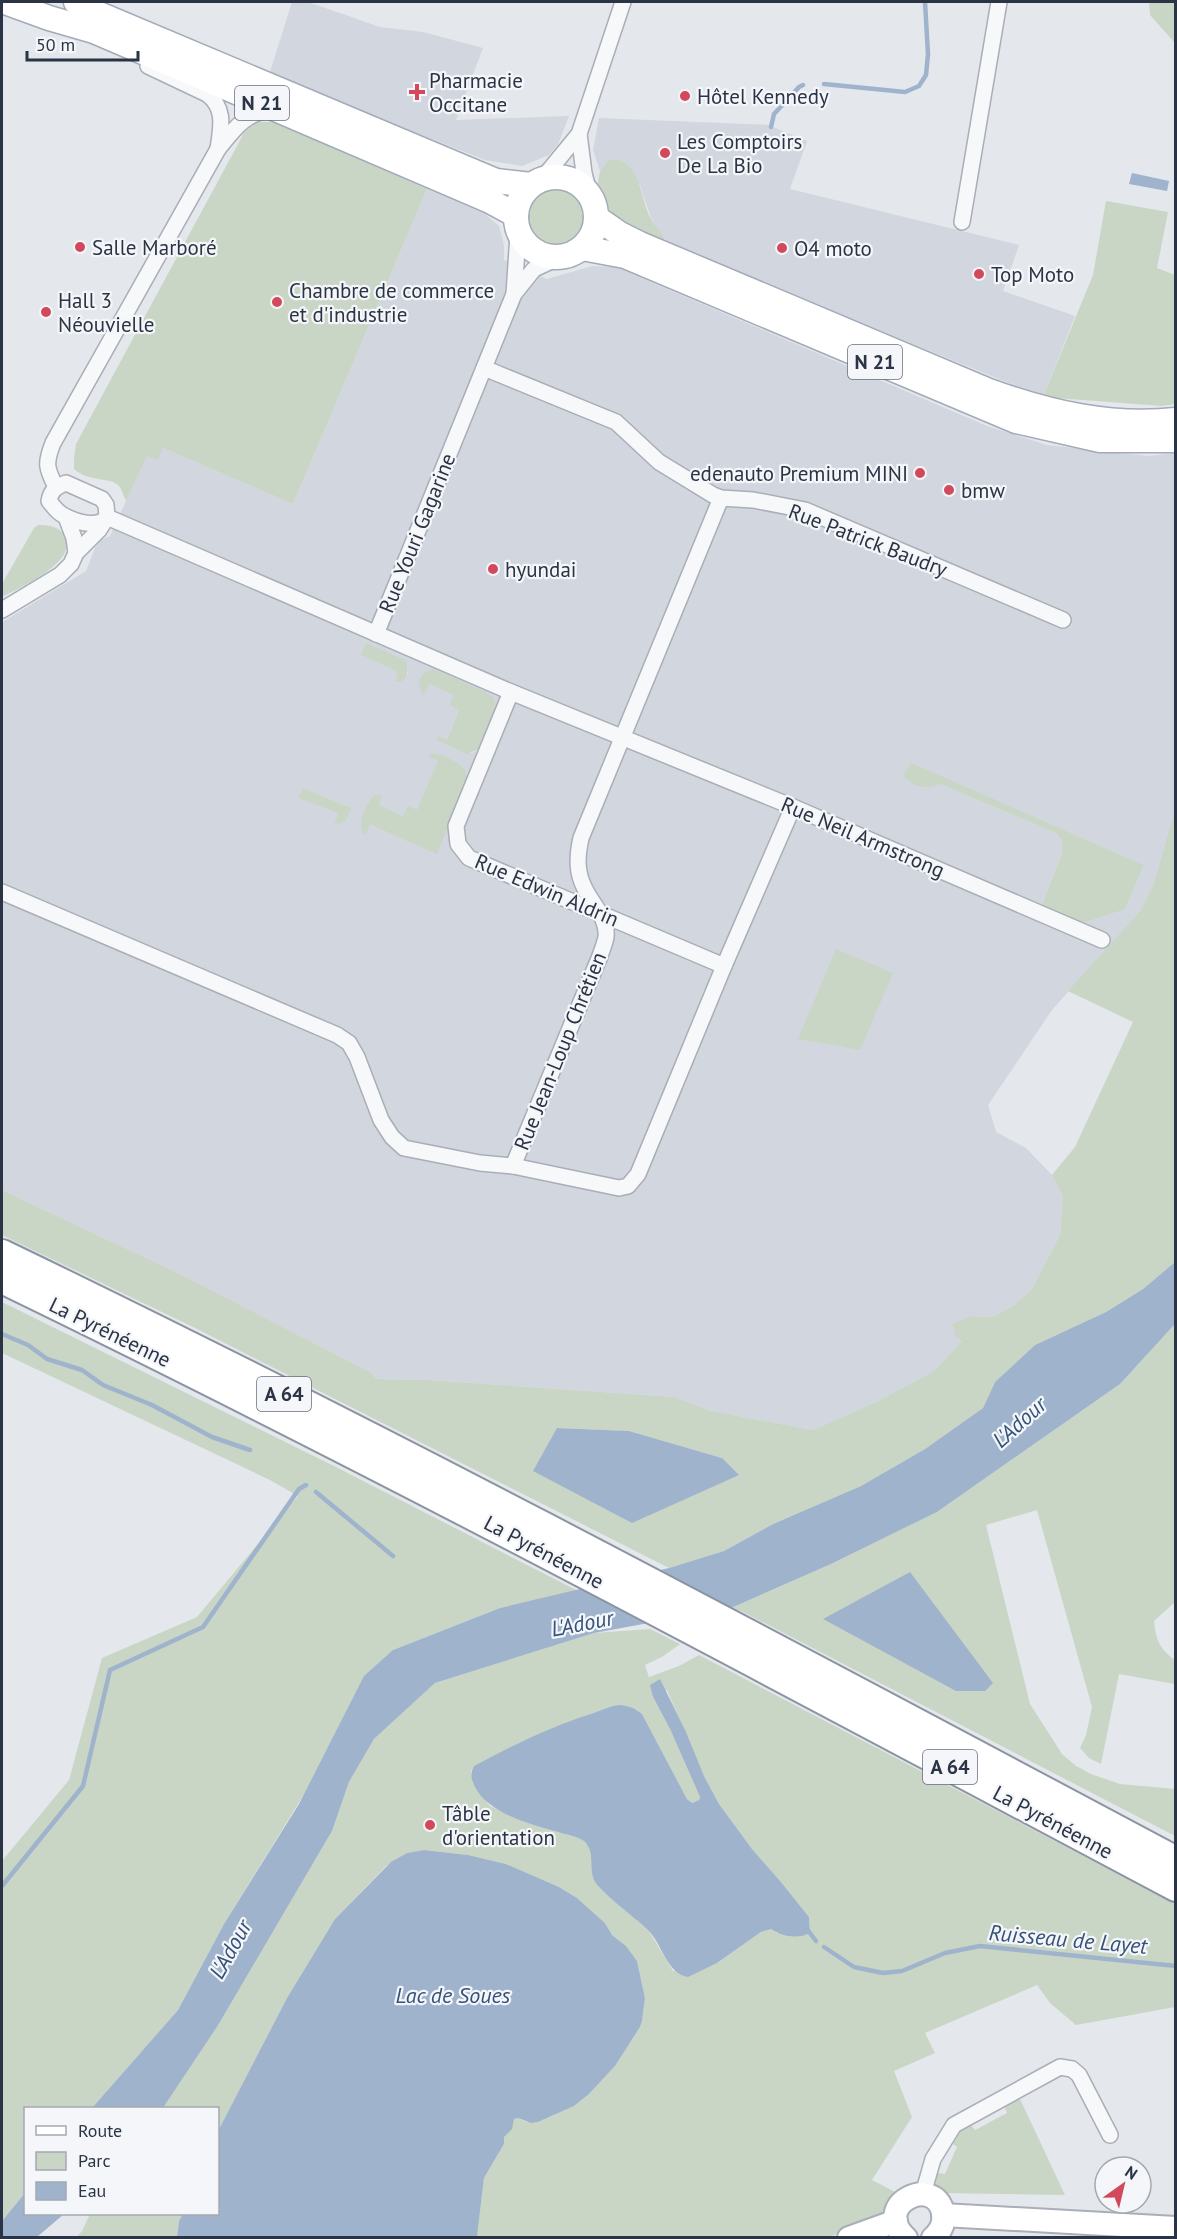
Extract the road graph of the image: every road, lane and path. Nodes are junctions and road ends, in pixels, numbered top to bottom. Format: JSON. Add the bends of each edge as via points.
{"nodes":[{"id":1,"x":5,"y":2,"type":"edge"},
{"id":2,"x":76,"y":2,"type":"edge"},
{"id":3,"x":623,"y":2,"type":"edge"},
{"id":4,"x":999,"y":2,"type":"edge"},
{"id":5,"x":135,"y":48,"type":"junction"},
{"id":6,"x":275,"y":109,"type":"junction"},
{"id":7,"x":579,"y":134,"type":"junction"},
{"id":8,"x":218,"y":149,"type":"junction"},
{"id":9,"x":537,"y":182,"type":"junction"},
{"id":10,"x":589,"y":193,"type":"junction"},
{"id":11,"x":597,"y":218,"type":"junction"},
{"id":12,"x":962,"y":222,"type":"dead end"},
{"id":13,"x":517,"y":224,"type":"junction"},
{"id":14,"x":582,"y":248,"type":"junction"},
{"id":15,"x":558,"y":258,"type":"junction"},
{"id":16,"x":514,"y":294,"type":"junction"},
{"id":17,"x":484,"y":368,"type":"junction"},
{"id":18,"x":1176,"y":420,"type":"edge"},
{"id":19,"x":1176,"y":440,"type":"edge"},
{"id":20,"x":56,"y":487,"type":"junction"},
{"id":21,"x":721,"y":498,"type":"junction"},
{"id":22,"x":66,"y":517,"type":"junction"},
{"id":23,"x":105,"y":519,"type":"junction"},
{"id":24,"x":76,"y":553,"type":"junction"},
{"id":25,"x":2,"y":610,"type":"edge"},
{"id":26,"x":1063,"y":620,"type":"dead end"},
{"id":27,"x":376,"y":634,"type":"junction"},
{"id":28,"x":511,"y":692,"type":"junction"},
{"id":29,"x":622,"y":737,"type":"junction"},
{"id":30,"x":793,"y":807,"type":"junction"},
{"id":31,"x":2,"y":892,"type":"edge"},
{"id":32,"x":599,"y":912,"type":"junction"},
{"id":33,"x":1102,"y":940,"type":"dead end"},
{"id":34,"x":724,"y":966,"type":"junction"},
{"id":35,"x":513,"y":1166,"type":"junction"},
{"id":36,"x":2,"y":1254,"type":"edge"},
{"id":37,"x":2,"y":1279,"type":"edge"},
{"id":38,"x":560,"y":1547,"type":"junction"},
{"id":39,"x":1176,"y":1861,"type":"edge"},
{"id":40,"x":1176,"y":1887,"type":"edge"},
{"id":41,"x":1110,"y":2135,"type":"dead end"},
{"id":42,"x":923,"y":2194,"type":"junction"},
{"id":43,"x":943,"y":2215,"type":"junction"},
{"id":44,"x":1176,"y":2228,"type":"edge"},
{"id":45,"x":901,"y":2229,"type":"edge"},
{"id":46,"x":849,"y":2238,"type":"edge"},
{"id":47,"x":933,"y":2238,"type":"edge"}],
"edges":[{"from":1,"to":5,"type":"main road","number":"N 21"},
{"from":2,"to":9,"type":"main road","number":"N 21","via":[[496,181]]},
{"from":3,"to":7,"type":"street"},
{"from":4,"to":12,"type":"street"},
{"from":5,"to":6,"type":"main road","number":"N 21"},
{"from":5,"to":8,"type":"street","via":[[148,67],[214,99],[222,120]]},
{"from":6,"to":8,"type":"street","via":[[247,117]]},
{"from":6,"to":13,"type":"main road","number":"N 21","via":[[490,201]]},
{"from":7,"to":9,"type":"street"},
{"from":7,"to":10,"type":"street"},
{"from":8,"to":20,"type":"street","via":[[53,443],[46,460]]},
{"from":9,"to":10,"type":"main road","via":[[566,178]]},
{"from":9,"to":13,"type":"main road","via":[[518,204]]},
{"from":10,"to":11,"type":"main road"},
{"from":11,"to":14,"type":"main road","via":[[590,240]]},
{"from":11,"to":18,"type":"main road","number":"N 21","via":[[640,244],[1018,402],[1098,419]]},
{"from":13,"to":15,"type":"main road","via":[[528,247]]},
{"from":13,"to":16,"type":"street","name":"Rue Youri Gagarine"},
{"from":14,"to":15,"type":"main road"},
{"from":14,"to":19,"type":"main road","number":"N 21","via":[[626,256],[1016,421],[1100,440]]},
{"from":15,"to":16,"type":"street","name":"Rue Youri Gagarine","via":[[534,269]]},
{"from":16,"to":17,"type":"street","name":"Rue Youri Gagarine"},
{"from":17,"to":21,"type":"street","name":"Rue Patrick Baudry","via":[[616,422],[659,462]]},
{"from":17,"to":27,"type":"street","name":"Rue Youri Gagarine"},
{"from":20,"to":22,"type":"street","via":[[49,501]]},
{"from":20,"to":23,"type":"street","via":[[66,483],[102,499],[106,505]]},
{"from":21,"to":26,"type":"street","name":"Rue Patrick Baudry","via":[[805,510]]},
{"from":21,"to":29,"type":"street"},
{"from":22,"to":23,"type":"street","via":[[94,525]]},
{"from":22,"to":24,"type":"street"},
{"from":23,"to":24,"type":"street"},
{"from":23,"to":27,"type":"street","name":"Rue Youri Gagarine"},
{"from":24,"to":25,"type":"street","via":[[60,575]]},
{"from":27,"to":28,"type":"street","name":"Rue Neil Armstrong"},
{"from":28,"to":29,"type":"street","name":"Rue Neil Armstrong"},
{"from":28,"to":32,"type":"street","name":"Rue Edwin Aldrin","via":[[456,826],[458,844],[469,858]]},
{"from":29,"to":30,"type":"street","name":"Rue Neil Armstrong"},
{"from":29,"to":32,"type":"street","name":"Rue Jean-Loup Chrétien","via":[[577,853],[577,868]]},
{"from":30,"to":33,"type":"street","name":"Rue Neil Armstrong"},
{"from":30,"to":34,"type":"street"},
{"from":31,"to":35,"type":"street","name":"Rue Jean-Loup Chrétien","via":[[350,1043],[381,1120],[404,1148]]},
{"from":32,"to":34,"type":"street","name":"Rue Edwin Aldrin"},
{"from":32,"to":35,"type":"street","name":"Rue Jean-Loup Chrétien","via":[[606,936],[600,956]]},
{"from":34,"to":35,"type":"street","via":[[638,1174],[628,1186],[619,1188]]},
{"from":36,"to":38,"type":"highway","name":"La Pyrénéenne","number":"A 64","via":[[106,1304]]},
{"from":37,"to":38,"type":"highway","name":"La Pyrénéenne","number":"A 64","via":[[287,1420]]},
{"from":38,"to":39,"type":"highway","name":"La Pyrénéenne","number":"A 64","via":[[748,1633]]},
{"from":38,"to":40,"type":"highway","name":"La Pyrénéenne","number":"A 64","via":[[724,1647]]},
{"from":41,"to":42,"type":"street","via":[[1079,2075],[1060,2067],[954,2125],[933,2159]]},
{"from":42,"to":43,"type":"main road","via":[[937,2201]]},
{"from":42,"to":45,"type":"main road","via":[[903,2200],[898,2206]]},
{"from":43,"to":44,"type":"main road"},
{"from":43,"to":47,"type":"main road","via":[[941,2229]]},
{"from":45,"to":46,"type":"main road"}]}
